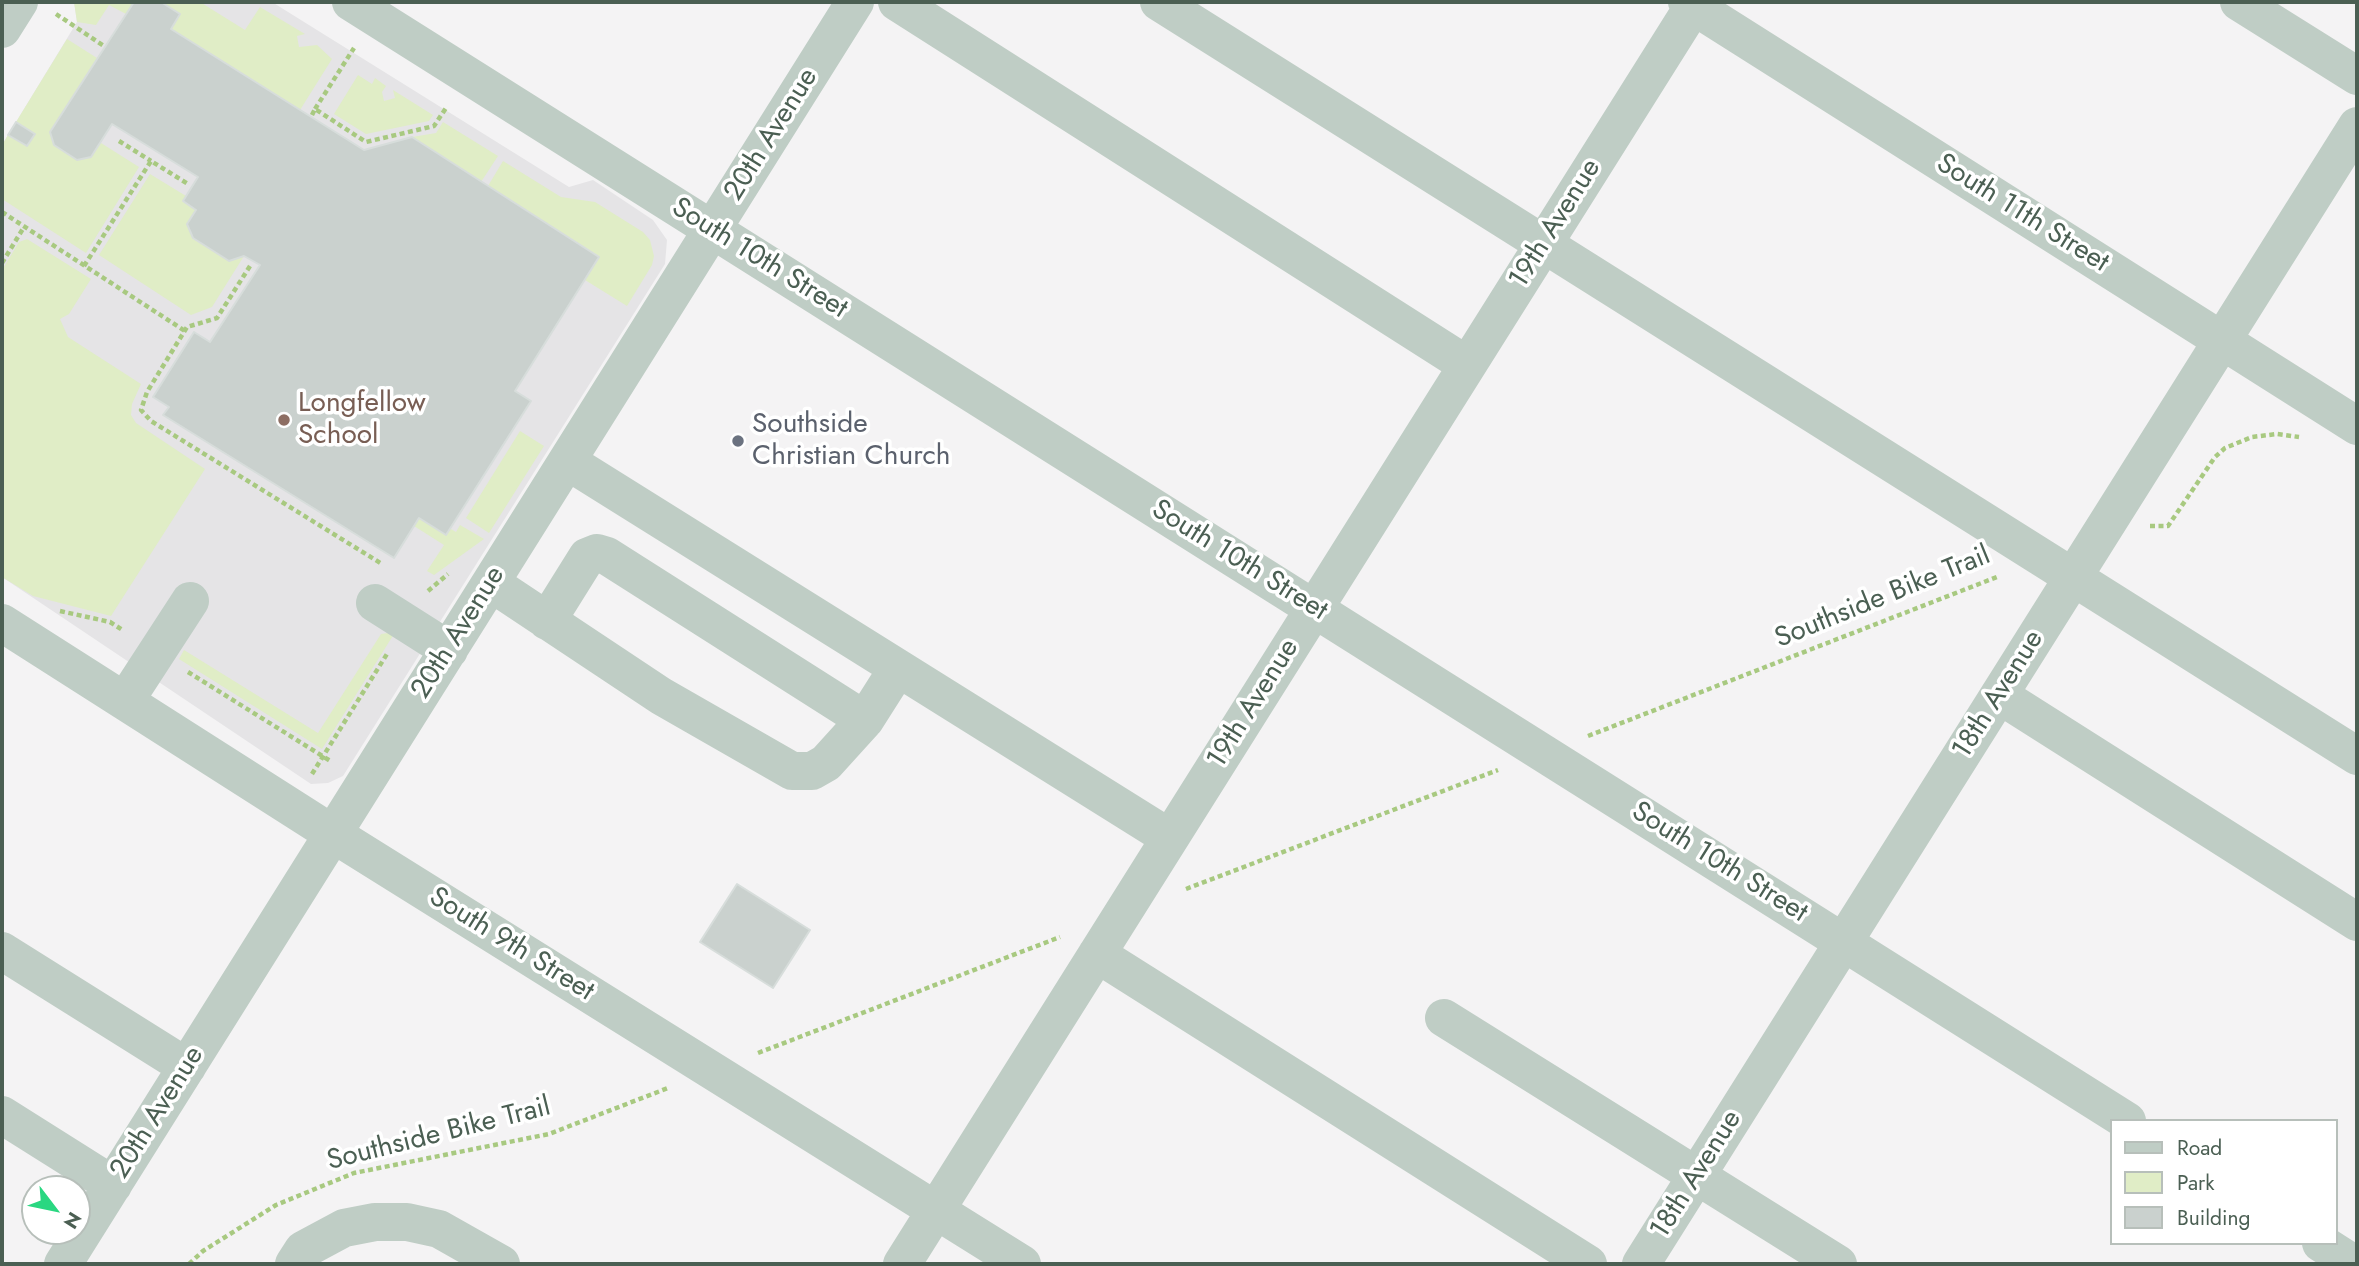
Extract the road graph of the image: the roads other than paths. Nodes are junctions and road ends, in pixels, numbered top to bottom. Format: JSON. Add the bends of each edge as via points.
{"nodes":[{"id":1,"x":351,"y":2,"type":"edge"},
{"id":2,"x":855,"y":2,"type":"edge"},
{"id":3,"x":897,"y":2,"type":"edge"},
{"id":4,"x":1159,"y":2,"type":"edge"},
{"id":5,"x":2239,"y":2,"type":"edge"},
{"id":6,"x":1692,"y":3,"type":"edge"},
{"id":7,"x":34,"y":5,"type":"edge"},
{"id":8,"x":2,"y":29,"type":"edge"},
{"id":9,"x":2357,"y":76,"type":"edge"},
{"id":10,"x":2357,"y":126,"type":"edge"},
{"id":11,"x":712,"y":229,"type":"junction"},
{"id":12,"x":1543,"y":245,"type":"junction"},
{"id":13,"x":2222,"y":341,"type":"junction"},
{"id":14,"x":1467,"y":365,"type":"junction"},
{"id":15,"x":2357,"y":426,"type":"edge"},
{"id":16,"x":566,"y":461,"type":"junction"},
{"id":17,"x":2072,"y":579,"type":"junction"},
{"id":18,"x":491,"y":583,"type":"junction"},
{"id":19,"x":190,"y":601,"type":"dead end"},
{"id":20,"x":375,"y":603,"type":"dead end"},
{"id":21,"x":1314,"y":608,"type":"junction"},
{"id":22,"x":547,"y":621,"type":"junction"},
{"id":23,"x":15,"y":631,"type":"edge"},
{"id":24,"x":449,"y":650,"type":"junction"},
{"id":25,"x":898,"y":668,"type":"junction"},
{"id":26,"x":1999,"y":695,"type":"junction"},
{"id":27,"x":125,"y":701,"type":"junction"},
{"id":28,"x":865,"y":720,"type":"junction"},
{"id":29,"x":2357,"y":756,"type":"edge"},
{"id":30,"x":333,"y":834,"type":"junction"},
{"id":31,"x":1170,"y":838,"type":"junction"},
{"id":32,"x":2357,"y":922,"type":"edge"},
{"id":33,"x":1844,"y":942,"type":"junction"},
{"id":34,"x":2,"y":951,"type":"edge"},
{"id":35,"x":1097,"y":954,"type":"junction"},
{"id":36,"x":1444,"y":1018,"type":"dead end"},
{"id":37,"x":187,"y":1068,"type":"junction"},
{"id":38,"x":2,"y":1115,"type":"edge"},
{"id":39,"x":2124,"y":1119,"type":"edge"},
{"id":40,"x":1697,"y":1175,"type":"junction"},
{"id":41,"x":113,"y":1185,"type":"junction"},
{"id":42,"x":936,"y":1210,"type":"junction"},
{"id":43,"x":2324,"y":1245,"type":"edge"},
{"id":44,"x":63,"y":1264,"type":"edge"},
{"id":45,"x":294,"y":1264,"type":"edge"},
{"id":46,"x":501,"y":1264,"type":"edge"},
{"id":47,"x":902,"y":1264,"type":"edge"},
{"id":48,"x":1022,"y":1264,"type":"edge"},
{"id":49,"x":1588,"y":1264,"type":"edge"},
{"id":50,"x":1641,"y":1264,"type":"edge"},
{"id":51,"x":1838,"y":1264,"type":"edge"},
{"id":52,"x":2354,"y":1264,"type":"edge"}],
"edges":[{"from":1,"to":11,"type":"street","name":"South 10th Street"},
{"from":2,"to":11,"type":"street","name":"20th Avenue"},
{"from":3,"to":14,"type":"street"},
{"from":4,"to":12,"type":"street"},
{"from":5,"to":9,"type":"street"},
{"from":6,"to":12,"type":"street","name":"19th Avenue"},
{"from":6,"to":13,"type":"street","name":"South 11th Street"},
{"from":7,"to":8,"type":"street"},
{"from":10,"to":13,"type":"street","name":"18th Avenue"},
{"from":11,"to":16,"type":"street","name":"20th Avenue"},
{"from":11,"to":21,"type":"street","name":"South 10th Street"},
{"from":12,"to":14,"type":"street","name":"19th Avenue"},
{"from":12,"to":17,"type":"street"},
{"from":13,"to":15,"type":"street","name":"South 11th Street"},
{"from":13,"to":17,"type":"street","name":"18th Avenue"},
{"from":14,"to":21,"type":"street","name":"19th Avenue"},
{"from":16,"to":18,"type":"street","name":"20th Avenue"},
{"from":16,"to":25,"type":"street"},
{"from":17,"to":26,"type":"street","name":"18th Avenue"},
{"from":17,"to":29,"type":"street"},
{"from":18,"to":22,"type":"street"},
{"from":18,"to":24,"type":"street","name":"20th Avenue"},
{"from":19,"to":27,"type":"street"},
{"from":20,"to":24,"type":"street"},
{"from":21,"to":31,"type":"street","name":"19th Avenue"},
{"from":21,"to":33,"type":"street","name":"South 10th Street"},
{"from":22,"to":28,"type":"street","via":[[661,696],[792,771],[812,771],[826,763]]},
{"from":22,"to":28,"type":"street","via":[[587,557],[607,556]]},
{"from":23,"to":27,"type":"street","name":"South 9th Street"},
{"from":24,"to":30,"type":"street","name":"20th Avenue"},
{"from":25,"to":28,"type":"street"},
{"from":25,"to":31,"type":"street"},
{"from":26,"to":32,"type":"street"},
{"from":26,"to":33,"type":"street","name":"18th Avenue"},
{"from":27,"to":30,"type":"street","name":"South 9th Street"},
{"from":30,"to":37,"type":"street","name":"20th Avenue"},
{"from":30,"to":42,"type":"street","name":"South 9th Street"},
{"from":31,"to":35,"type":"street","name":"19th Avenue"},
{"from":33,"to":39,"type":"street","name":"South 10th Street"},
{"from":33,"to":40,"type":"street","name":"18th Avenue"},
{"from":34,"to":37,"type":"street"},
{"from":35,"to":42,"type":"street","name":"19th Avenue"},
{"from":35,"to":49,"type":"street"},
{"from":36,"to":40,"type":"street"},
{"from":37,"to":41,"type":"street","name":"20th Avenue"},
{"from":38,"to":41,"type":"street"},
{"from":40,"to":50,"type":"street","name":"18th Avenue"},
{"from":40,"to":51,"type":"street"},
{"from":41,"to":44,"type":"street","name":"20th Avenue"},
{"from":42,"to":47,"type":"street","name":"19th Avenue"},
{"from":42,"to":48,"type":"street","name":"South 9th Street"},
{"from":43,"to":52,"type":"street"},
{"from":45,"to":46,"type":"street","via":[[319,1239],[344,1227],[375,1222],[439,1229]]}]}
